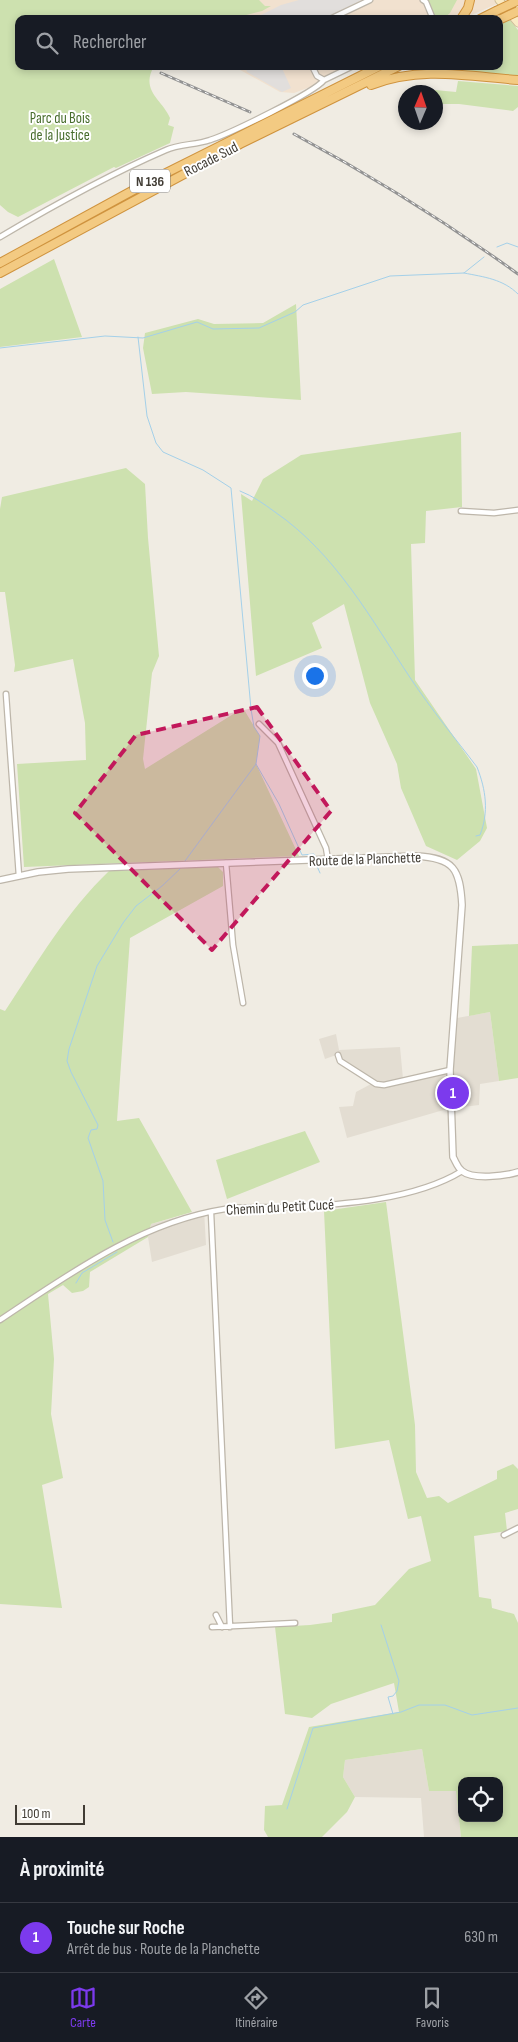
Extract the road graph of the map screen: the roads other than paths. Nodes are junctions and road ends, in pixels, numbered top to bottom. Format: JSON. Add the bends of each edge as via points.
{"nodes":[{"id":1,"x":370,"y":0,"type":"edge"},
{"id":2,"x":423,"y":0,"type":"edge"},
{"id":3,"x":470,"y":0,"type":"edge"},
{"id":4,"x":499,"y":0,"type":"edge"},
{"id":5,"x":518,"y":1,"type":"edge"},
{"id":6,"x":518,"y":11,"type":"edge"},
{"id":7,"x":338,"y":15,"type":"edge"},
{"id":8,"x":432,"y":15,"type":"edge"},
{"id":9,"x":464,"y":15,"type":"edge"},
{"id":10,"x":488,"y":15,"type":"edge"},
{"id":11,"x":503,"y":18,"type":"edge"},
{"id":12,"x":518,"y":23,"type":"edge"},
{"id":13,"x":314,"y":70,"type":"edge"},
{"id":14,"x":345,"y":70,"type":"edge"},
{"id":15,"x":372,"y":70,"type":"edge"},
{"id":16,"x":391,"y":70,"type":"edge"},
{"id":17,"x":324,"y":80,"type":"junction"},
{"id":18,"x":518,"y":80,"type":"edge"},
{"id":19,"x":345,"y":92,"type":"junction"},
{"id":20,"x":0,"y":237,"type":"edge"},
{"id":21,"x":0,"y":263,"type":"edge"},
{"id":22,"x":0,"y":273,"type":"edge"},
{"id":23,"x":518,"y":510,"type":"edge"},
{"id":24,"x":460,"y":511,"type":"dead end"},
{"id":25,"x":6,"y":694,"type":"dead end"},
{"id":26,"x":259,"y":724,"type":"dead end"},
{"id":27,"x":328,"y":860,"type":"junction"},
{"id":28,"x":226,"y":863,"type":"junction"},
{"id":29,"x":19,"y":876,"type":"junction"},
{"id":30,"x":0,"y":880,"type":"edge"},
{"id":31,"x":244,"y":1003,"type":"dead end"},
{"id":32,"x":338,"y":1055,"type":"dead end"},
{"id":33,"x":450,"y":1070,"type":"junction"},
{"id":34,"x":462,"y":1171,"type":"junction"},
{"id":35,"x":518,"y":1172,"type":"edge"},
{"id":36,"x":211,"y":1213,"type":"junction"},
{"id":37,"x":0,"y":1320,"type":"edge"},
{"id":38,"x":518,"y":1528,"type":"edge"},
{"id":39,"x":504,"y":1535,"type":"dead end"},
{"id":40,"x":216,"y":1615,"type":"dead end"},
{"id":41,"x":295,"y":1623,"type":"dead end"},
{"id":42,"x":212,"y":1627,"type":"dead end"},
{"id":43,"x":222,"y":1627,"type":"junction"},
{"id":44,"x":230,"y":1627,"type":"junction"}],
"edges":[{"from":1,"to":7,"type":"street"},
{"from":2,"to":8,"type":"street"},
{"from":3,"to":9,"type":"highway"},
{"from":4,"to":12,"type":"main road"},
{"from":5,"to":10,"type":"highway","bridge":true},
{"from":6,"to":11,"type":"highway","bridge":true},
{"from":13,"to":17,"type":"street"},
{"from":14,"to":17,"type":"street"},
{"from":15,"to":21,"type":"highway","name":"Rocade Sud","number":"N 136","via":[[152,180]]},
{"from":16,"to":19,"type":"highway","name":"Rocade Sud","number":"N 136"},
{"from":17,"to":20,"type":"street","via":[[290,102],[217,138],[174,146],[120,172]]},
{"from":18,"to":19,"type":"highway","via":[[414,73]]},
{"from":19,"to":22,"type":"highway","name":"Rocade Sud","number":"N 136","via":[[166,183]]},
{"from":23,"to":24,"type":"street","via":[[494,513]]},
{"from":25,"to":29,"type":"street"},
{"from":26,"to":27,"type":"street","via":[[278,743],[326,848]]},
{"from":27,"to":28,"type":"street","name":"Route de la Planchette"},
{"from":27,"to":33,"type":"street","name":"Route de la Planchette","via":[[432,857],[447,863],[459,878],[461,923]]},
{"from":28,"to":29,"type":"street","name":"Route de la Planchette","via":[[68,869]]},
{"from":28,"to":31,"type":"street","via":[[233,945]]},
{"from":29,"to":30,"type":"street","name":"Route de la Planchette"},
{"from":32,"to":33,"type":"street","via":[[340,1061],[376,1084]]},
{"from":33,"to":34,"type":"street","name":"Route de la Planchette","via":[[452,1149]]},
{"from":34,"to":35,"type":"street","via":[[484,1176]]},
{"from":34,"to":36,"type":"street","name":"Chemin du Petit Cucé","via":[[400,1195],[327,1206],[226,1209]]},
{"from":36,"to":37,"type":"street","name":"Chemin du Petit Cucé","via":[[131,1238]]},
{"from":36,"to":44,"type":"street"},
{"from":38,"to":39,"type":"street"},
{"from":40,"to":43,"type":"street"},
{"from":41,"to":44,"type":"street"},
{"from":42,"to":43,"type":"street"},
{"from":43,"to":44,"type":"street"}]}
